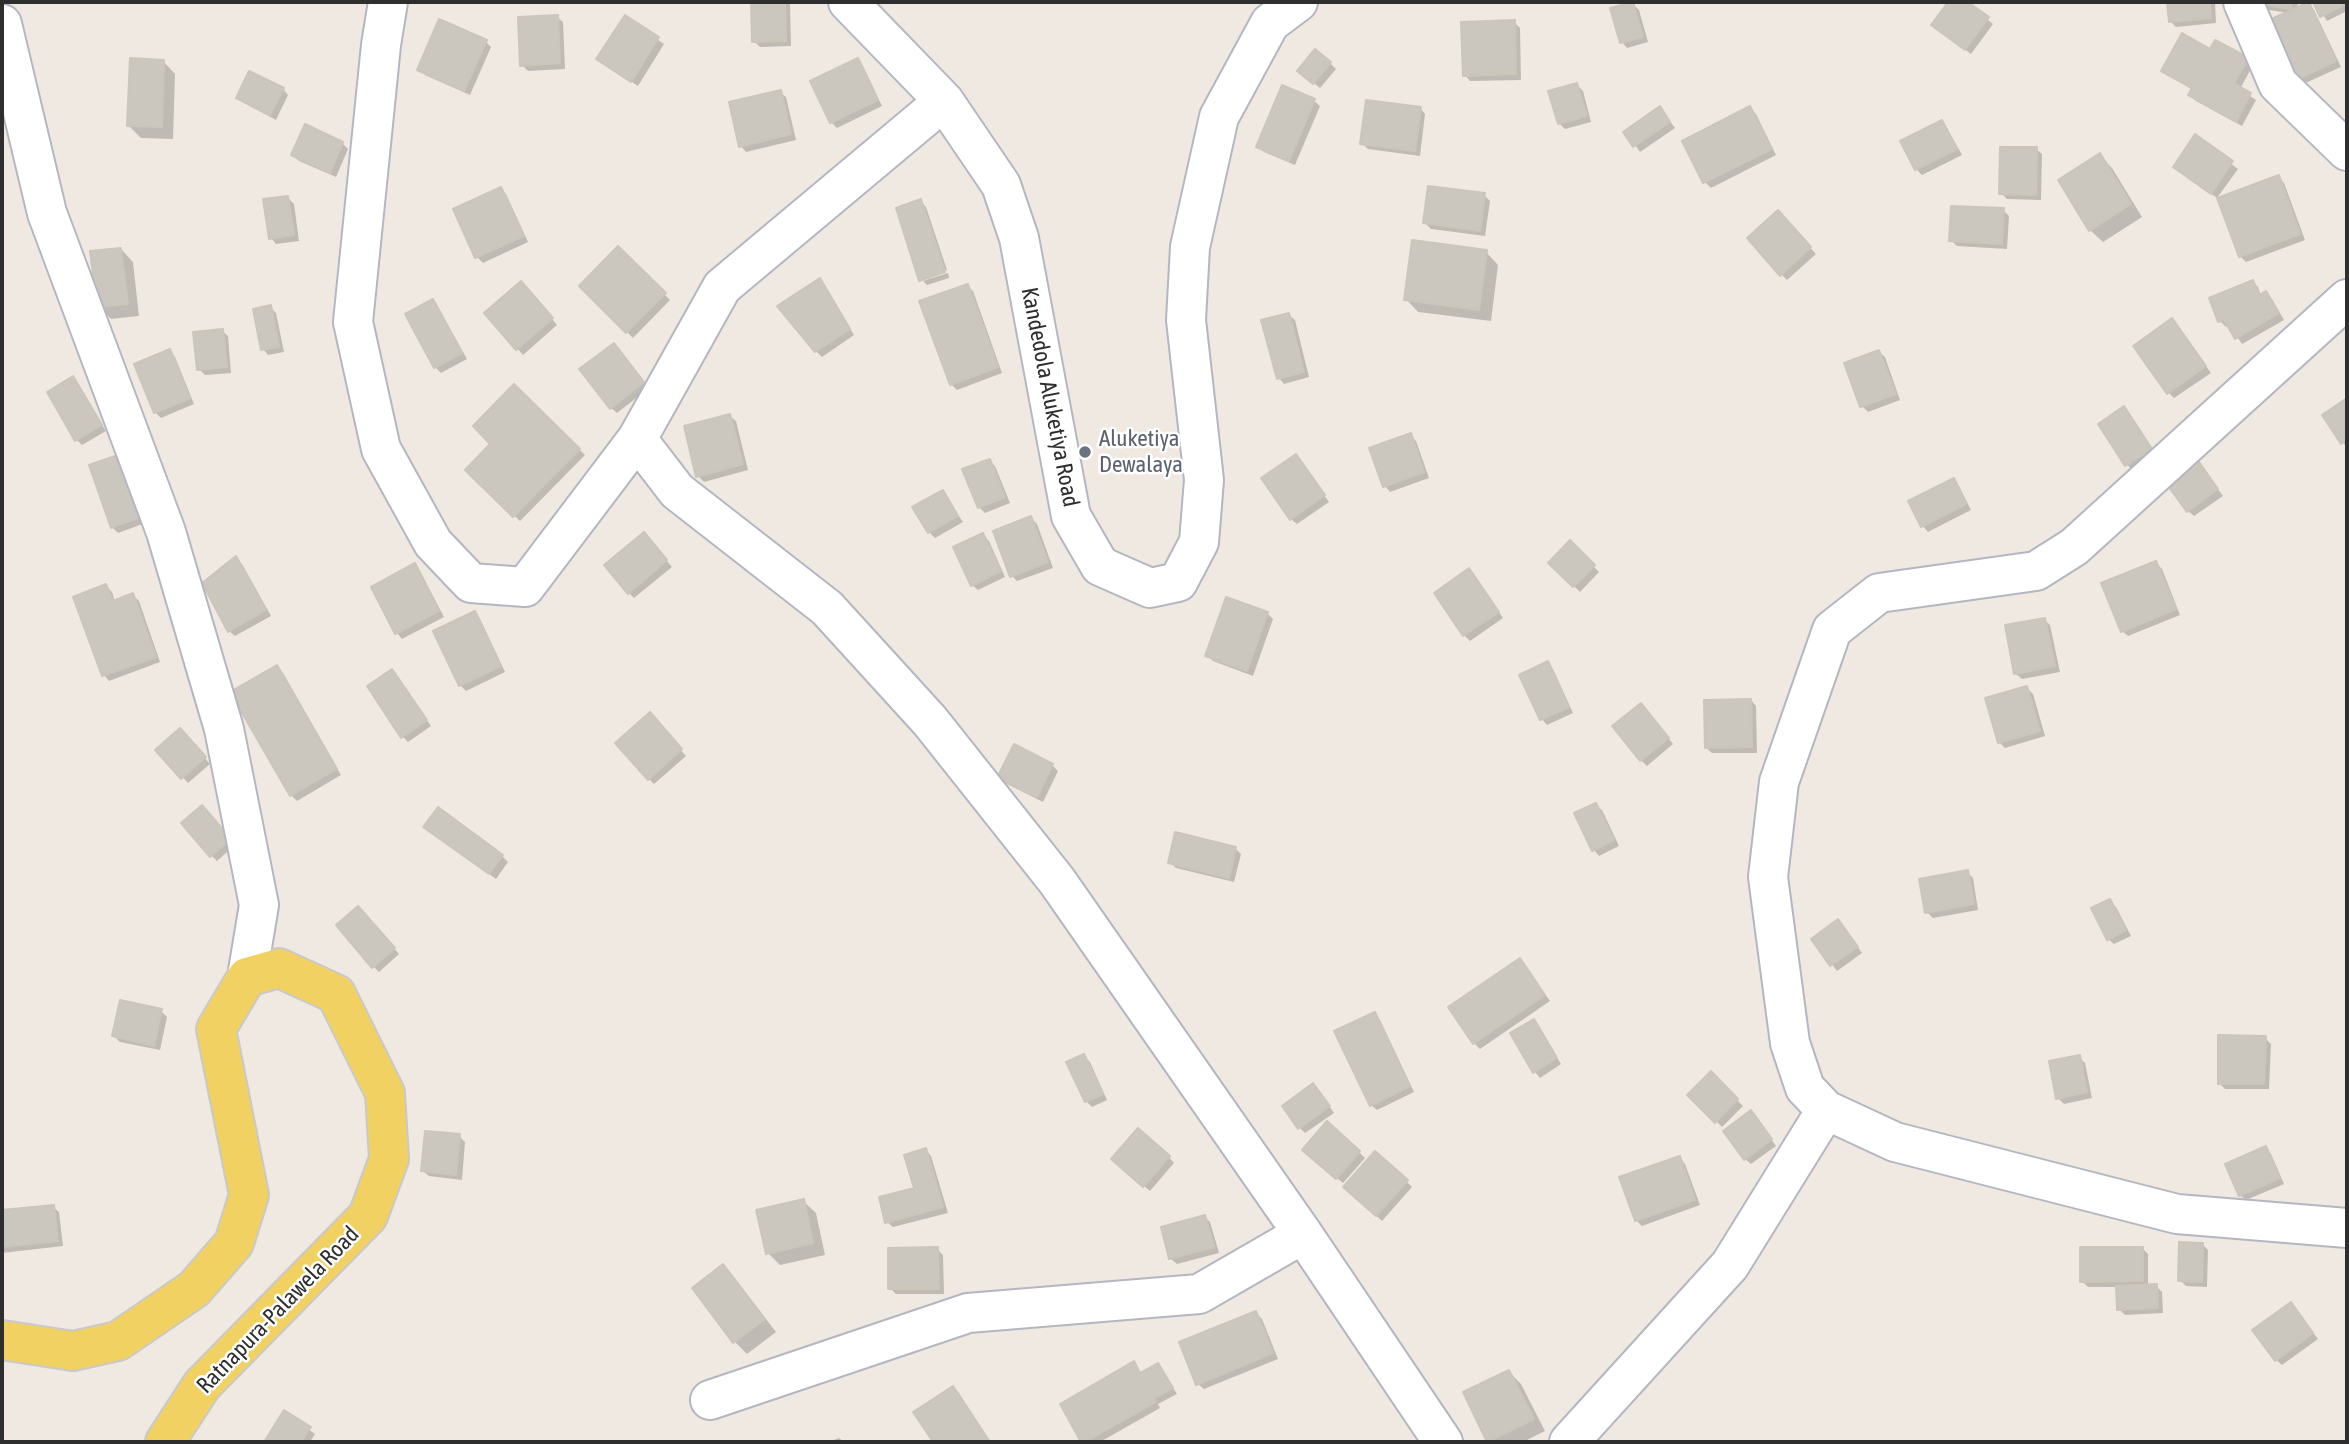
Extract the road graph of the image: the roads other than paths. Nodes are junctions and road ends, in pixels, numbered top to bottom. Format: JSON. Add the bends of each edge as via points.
{"nodes":[{"id":1,"x":387,"y":2,"type":"edge"},
{"id":2,"x":848,"y":2,"type":"edge"},
{"id":3,"x":1298,"y":2,"type":"edge"},
{"id":4,"x":2243,"y":2,"type":"edge"},
{"id":5,"x":2,"y":24,"type":"edge"},
{"id":6,"x":944,"y":101,"type":"junction"},
{"id":7,"x":2347,"y":151,"type":"edge"},
{"id":8,"x":2347,"y":299,"type":"edge"},
{"id":9,"x":637,"y":439,"type":"junction"},
{"id":10,"x":247,"y":977,"type":"junction"},
{"id":11,"x":1826,"y":1110,"type":"junction"},
{"id":12,"x":2347,"y":1228,"type":"edge"},
{"id":13,"x":1303,"y":1234,"type":"junction"},
{"id":14,"x":2,"y":1340,"type":"edge"},
{"id":15,"x":710,"y":1400,"type":"dead end"},
{"id":16,"x":165,"y":1442,"type":"edge"},
{"id":17,"x":1443,"y":1442,"type":"edge"},
{"id":18,"x":1569,"y":1442,"type":"edge"}],
"edges":[{"from":1,"to":9,"type":"street","via":[[353,322],[381,449],[433,543],[471,583],[524,587]]},
{"from":2,"to":6,"type":"street","name":"Kandedola Aluketiya Road"},
{"from":3,"to":6,"type":"street","name":"Kandedola Aluketiya Road","via":[[1270,23],[1219,117],[1190,247],[1186,320],[1204,480],[1199,541],[1178,582],[1150,588],[1100,566],[1072,516],[1020,238],[1001,185]]},
{"from":4,"to":7,"type":"street","via":[[2278,84]]},
{"from":5,"to":10,"type":"street","via":[[47,213],[166,533],[224,729],[259,905]]},
{"from":6,"to":9,"type":"street","via":[[722,287]]},
{"from":8,"to":11,"type":"street","via":[[2074,547],[2036,571],[1879,593],[1832,630],[1779,782],[1768,877],[1790,1043],[1804,1088]]},
{"from":9,"to":13,"type":"street","via":[[677,491],[827,608],[930,721],[1057,881]]},
{"from":10,"to":14,"type":"main road","via":[[216,1029],[249,1195],[234,1243],[194,1289],[118,1341],[73,1352]]},
{"from":10,"to":16,"type":"main road","name":"Ratnapura-Palawela Road","via":[[279,968],[336,994],[385,1093],[389,1159],[368,1216],[202,1385]]},
{"from":11,"to":12,"type":"street","via":[[1895,1142],[2177,1214]]},
{"from":11,"to":18,"type":"street","via":[[1730,1265]]},
{"from":13,"to":15,"type":"street","via":[[1199,1294],[968,1313]]},
{"from":13,"to":17,"type":"street"}]}
